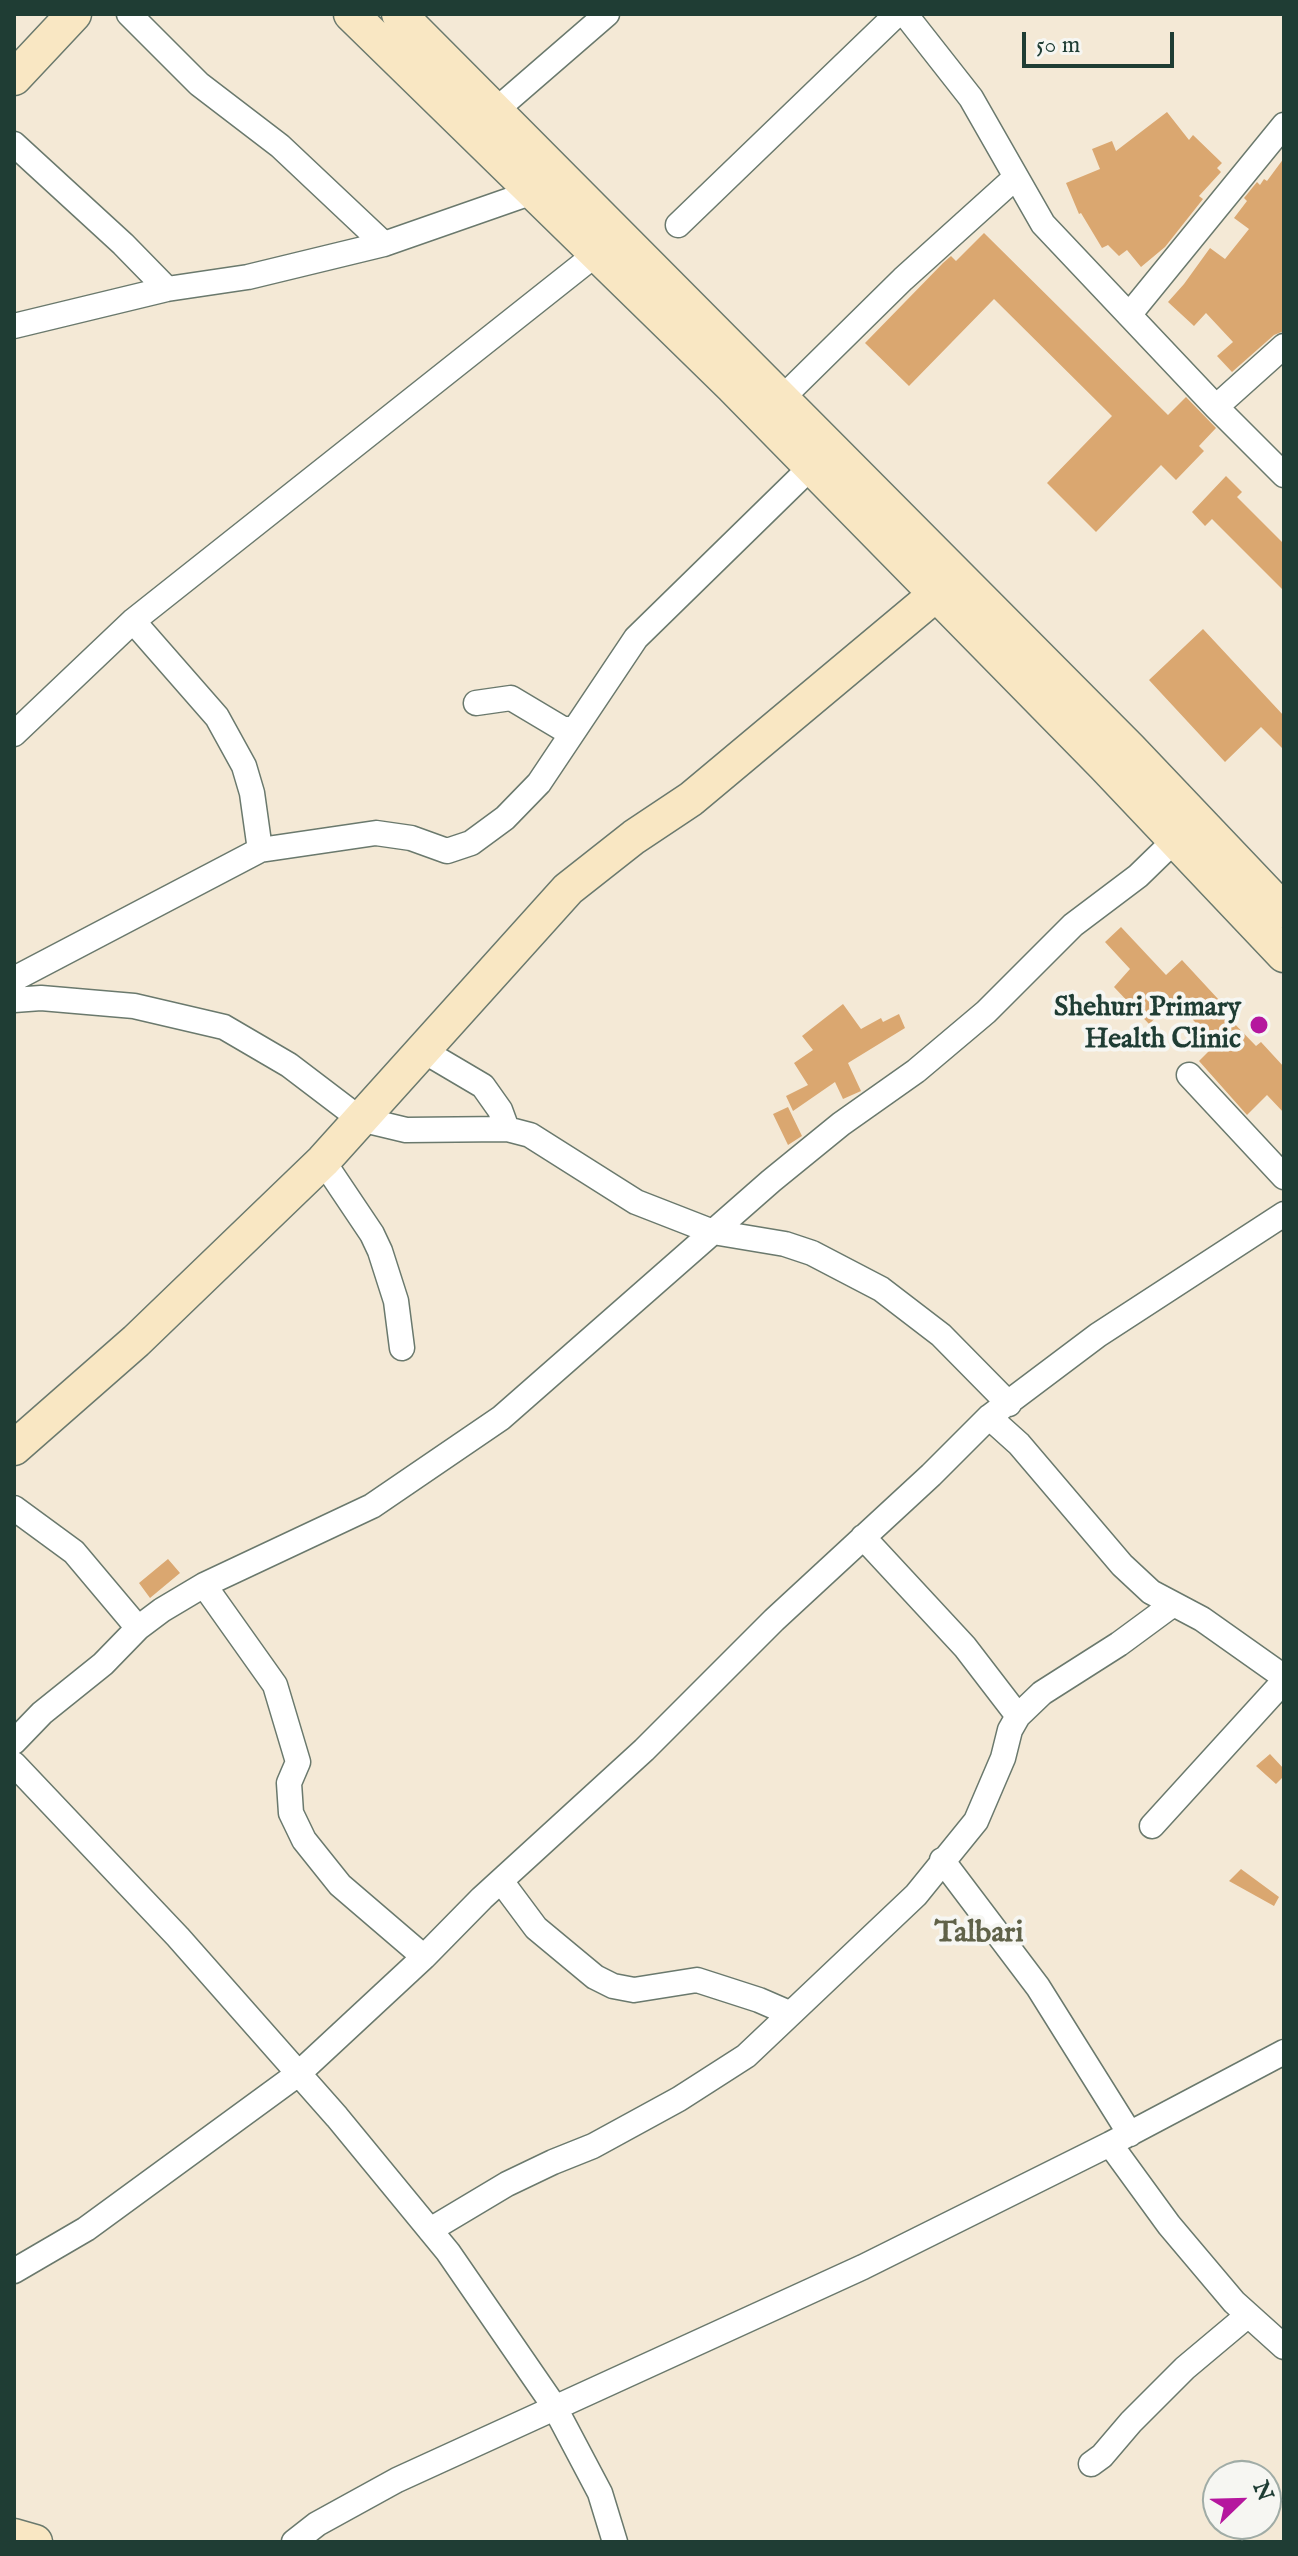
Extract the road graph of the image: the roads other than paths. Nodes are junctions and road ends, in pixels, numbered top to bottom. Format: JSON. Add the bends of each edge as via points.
{"nodes":[{"id":1,"x":74,"y":14,"type":"edge"},
{"id":2,"x":129,"y":14,"type":"edge"},
{"id":3,"x":351,"y":14,"type":"edge"},
{"id":4,"x":399,"y":14,"type":"edge"},
{"id":5,"x":607,"y":14,"type":"edge"},
{"id":6,"x":897,"y":14,"type":"edge"},
{"id":7,"x":905,"y":14,"type":"edge"},
{"id":8,"x":14,"y":78,"type":"edge"},
{"id":9,"x":495,"y":111,"type":"junction"},
{"id":10,"x":1284,"y":125,"type":"edge"},
{"id":11,"x":14,"y":144,"type":"edge"},
{"id":12,"x":1016,"y":177,"type":"junction"},
{"id":13,"x":533,"y":192,"type":"junction"},
{"id":14,"x":678,"y":225,"type":"dead end"},
{"id":15,"x":384,"y":244,"type":"junction"},
{"id":16,"x":596,"y":254,"type":"junction"},
{"id":17,"x":167,"y":289,"type":"junction"},
{"id":18,"x":1129,"y":315,"type":"junction"},
{"id":19,"x":14,"y":326,"type":"edge"},
{"id":20,"x":1284,"y":346,"type":"edge"},
{"id":21,"x":1216,"y":407,"type":"junction"},
{"id":22,"x":772,"y":408,"type":"junction"},
{"id":23,"x":811,"y":467,"type":"junction"},
{"id":24,"x":1281,"y":467,"type":"edge"},
{"id":25,"x":935,"y":595,"type":"junction"},
{"id":26,"x":133,"y":621,"type":"junction"},
{"id":27,"x":476,"y":703,"type":"dead end"},
{"id":28,"x":575,"y":729,"type":"junction"},
{"id":29,"x":14,"y":734,"type":"edge"},
{"id":30,"x":1175,"y":840,"type":"junction"},
{"id":31,"x":260,"y":850,"type":"junction"},
{"id":32,"x":1284,"y":911,"type":"edge"},
{"id":33,"x":1284,"y":955,"type":"edge"},
{"id":34,"x":14,"y":979,"type":"edge"},
{"id":35,"x":14,"y":1000,"type":"edge"},
{"id":36,"x":422,"y":1050,"type":"junction"},
{"id":37,"x":1189,"y":1075,"type":"dead end"},
{"id":38,"x":360,"y":1119,"type":"junction"},
{"id":39,"x":507,"y":1129,"type":"junction"},
{"id":40,"x":323,"y":1161,"type":"junction"},
{"id":41,"x":1284,"y":1177,"type":"edge"},
{"id":42,"x":1284,"y":1214,"type":"edge"},
{"id":43,"x":713,"y":1232,"type":"junction"},
{"id":44,"x":402,"y":1348,"type":"dead end"},
{"id":45,"x":999,"y":1410,"type":"junction"},
{"id":46,"x":14,"y":1448,"type":"edge"},
{"id":47,"x":14,"y":1508,"type":"edge"},
{"id":48,"x":863,"y":1537,"type":"junction"},
{"id":49,"x":204,"y":1585,"type":"junction"},
{"id":50,"x":1172,"y":1605,"type":"junction"},
{"id":51,"x":138,"y":1628,"type":"junction"},
{"id":52,"x":1284,"y":1679,"type":"edge"},
{"id":53,"x":1018,"y":1716,"type":"junction"},
{"id":54,"x":14,"y":1742,"type":"edge"},
{"id":55,"x":14,"y":1764,"type":"edge"},
{"id":56,"x":1152,"y":1826,"type":"dead end"},
{"id":57,"x":942,"y":1860,"type":"junction"},
{"id":58,"x":501,"y":1881,"type":"junction"},
{"id":59,"x":424,"y":1957,"type":"junction"},
{"id":60,"x":789,"y":2013,"type":"junction"},
{"id":61,"x":1284,"y":2052,"type":"edge"},
{"id":62,"x":298,"y":2074,"type":"junction"},
{"id":63,"x":1120,"y":2139,"type":"junction"},
{"id":64,"x":430,"y":2230,"type":"junction"},
{"id":65,"x":14,"y":2271,"type":"edge"},
{"id":66,"x":1247,"y":2316,"type":"junction"},
{"id":67,"x":1284,"y":2347,"type":"edge"},
{"id":68,"x":554,"y":2406,"type":"junction"},
{"id":69,"x":1091,"y":2464,"type":"dead end"},
{"id":70,"x":14,"y":2536,"type":"edge"},
{"id":71,"x":35,"y":2542,"type":"edge"},
{"id":72,"x":294,"y":2542,"type":"edge"},
{"id":73,"x":615,"y":2542,"type":"edge"}],
"edges":[{"from":1,"to":8,"type":"main road"},
{"from":2,"to":15,"type":"street","via":[[199,84],[280,146]]},
{"from":3,"to":13,"type":"main road"},
{"from":4,"to":9,"type":"main road"},
{"from":5,"to":9,"type":"street"},
{"from":6,"to":14,"type":"street"},
{"from":7,"to":12,"type":"street","via":[[971,98]]},
{"from":9,"to":22,"type":"main road"},
{"from":10,"to":18,"type":"street"},
{"from":11,"to":17,"type":"street"},
{"from":12,"to":18,"type":"street","via":[[1043,224]]},
{"from":12,"to":22,"type":"street"},
{"from":13,"to":15,"type":"street"},
{"from":13,"to":16,"type":"main road"},
{"from":15,"to":17,"type":"street","via":[[248,277]]},
{"from":16,"to":22,"type":"main road"},
{"from":16,"to":26,"type":"street"},
{"from":17,"to":19,"type":"street"},
{"from":18,"to":21,"type":"street"},
{"from":20,"to":21,"type":"street"},
{"from":21,"to":24,"type":"street"},
{"from":22,"to":23,"type":"main road"},
{"from":22,"to":32,"type":"main road","via":[[1129,748]]},
{"from":23,"to":25,"type":"main road"},
{"from":23,"to":28,"type":"street","via":[[636,638]]},
{"from":25,"to":30,"type":"main road"},
{"from":25,"to":36,"type":"main road","via":[[691,799],[568,889]]},
{"from":26,"to":29,"type":"street"},
{"from":26,"to":31,"type":"street","via":[[217,717],[244,766]]},
{"from":27,"to":28,"type":"street","via":[[511,698],[563,729]]},
{"from":28,"to":31,"type":"street","via":[[539,783],[471,843],[447,851],[376,833]]},
{"from":30,"to":33,"type":"main road"},
{"from":30,"to":43,"type":"street","via":[[1073,925],[986,1012]]},
{"from":31,"to":34,"type":"street"},
{"from":35,"to":38,"type":"street","via":[[134,1006],[224,1027],[289,1065]]},
{"from":36,"to":38,"type":"main road"},
{"from":36,"to":39,"type":"street","via":[[483,1086]]},
{"from":37,"to":41,"type":"street"},
{"from":38,"to":39,"type":"street","via":[[406,1130]]},
{"from":38,"to":40,"type":"main road"},
{"from":39,"to":43,"type":"street","via":[[561,1152],[636,1202]]},
{"from":40,"to":44,"type":"street","via":[[380,1251],[396,1301]]},
{"from":40,"to":46,"type":"main road","via":[[136,1341]]},
{"from":42,"to":45,"type":"street","via":[[1098,1335]]},
{"from":43,"to":45,"type":"street","via":[[812,1253],[881,1289],[941,1335]]},
{"from":43,"to":49,"type":"street","via":[[501,1418],[372,1506]]},
{"from":45,"to":48,"type":"street"},
{"from":45,"to":50,"type":"street","via":[[1019,1444],[1122,1565]]},
{"from":47,"to":51,"type":"street","via":[[74,1552]]},
{"from":48,"to":53,"type":"street","via":[[965,1647]]},
{"from":48,"to":58,"type":"street"},
{"from":49,"to":51,"type":"street"},
{"from":49,"to":59,"type":"street","via":[[275,1685],[298,1762],[289,1783],[291,1813],[304,1840],[340,1885]]},
{"from":50,"to":52,"type":"street","via":[[1202,1619]]},
{"from":50,"to":53,"type":"street","via":[[1042,1693]]},
{"from":51,"to":54,"type":"street"},
{"from":52,"to":56,"type":"street"},
{"from":53,"to":57,"type":"street","via":[[976,1821]]},
{"from":55,"to":62,"type":"street","via":[[178,1937]]},
{"from":57,"to":60,"type":"street","via":[[916,1895]]},
{"from":57,"to":63,"type":"street","via":[[1038,1987]]},
{"from":58,"to":59,"type":"street"},
{"from":58,"to":60,"type":"street","via":[[536,1928],[613,1986],[634,1990],[697,1980]]},
{"from":59,"to":62,"type":"street"},
{"from":60,"to":64,"type":"street","via":[[746,2056],[692,2091],[593,2146],[507,2184]]},
{"from":61,"to":63,"type":"street"},
{"from":62,"to":64,"type":"street"},
{"from":62,"to":65,"type":"street","via":[[86,2229]]},
{"from":63,"to":66,"type":"street","via":[[1169,2225]]},
{"from":63,"to":68,"type":"street","via":[[863,2267]]},
{"from":64,"to":68,"type":"street"},
{"from":66,"to":67,"type":"street"},
{"from":66,"to":69,"type":"street","via":[[1185,2368]]},
{"from":68,"to":72,"type":"street","via":[[397,2480]]},
{"from":68,"to":73,"type":"street","via":[[600,2493]]},
{"from":70,"to":71,"type":"main road"}]}
